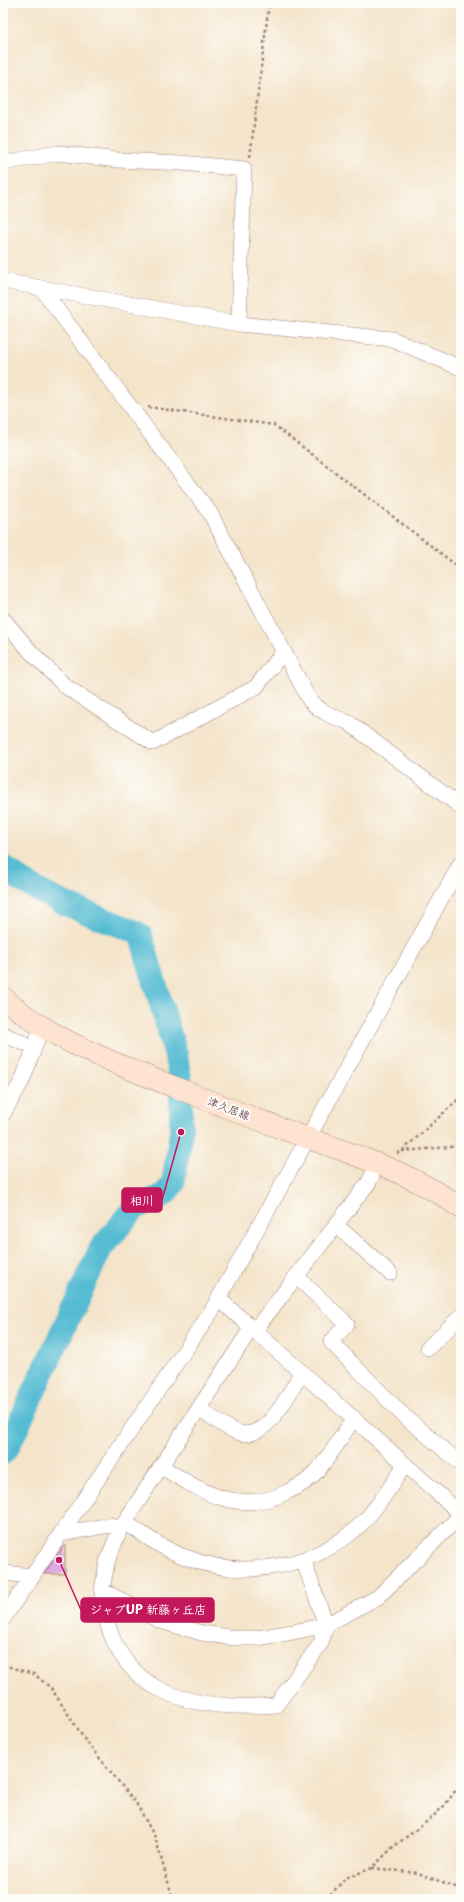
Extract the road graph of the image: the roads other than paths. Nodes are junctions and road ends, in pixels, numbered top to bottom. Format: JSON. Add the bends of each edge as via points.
{"nodes":[{"id":1,"x":3,"y":163,"type":"edge"},
{"id":2,"x":3,"y":281,"type":"edge"},
{"id":3,"x":41,"y":288,"type":"junction"},
{"id":4,"x":239,"y":324,"type":"junction"},
{"id":5,"x":461,"y":368,"type":"edge"},
{"id":6,"x":3,"y":619,"type":"edge"},
{"id":7,"x":283,"y":652,"type":"junction"},
{"id":8,"x":461,"y":807,"type":"edge"},
{"id":9,"x":461,"y":863,"type":"edge"},
{"id":10,"x":3,"y":997,"type":"edge"},
{"id":11,"x":42,"y":1027,"type":"junction"},
{"id":12,"x":3,"y":1034,"type":"edge"},
{"id":13,"x":23,"y":1043,"type":"dead end"},
{"id":14,"x":3,"y":1114,"type":"edge"},
{"id":15,"x":308,"y":1138,"type":"junction"},
{"id":16,"x":378,"y":1162,"type":"junction"},
{"id":17,"x":461,"y":1208,"type":"edge"},
{"id":18,"x":336,"y":1225,"type":"junction"},
{"id":19,"x":390,"y":1273,"type":"dead end"},
{"id":20,"x":296,"y":1276,"type":"junction"},
{"id":21,"x":219,"y":1298,"type":"junction"},
{"id":22,"x":461,"y":1316,"type":"edge"},
{"id":23,"x":254,"y":1328,"type":"junction"},
{"id":24,"x":428,"y":1348,"type":"dead end"},
{"id":25,"x":302,"y":1372,"type":"junction"},
{"id":26,"x":199,"y":1409,"type":"junction"},
{"id":27,"x":354,"y":1418,"type":"junction"},
{"id":28,"x":405,"y":1464,"type":"junction"},
{"id":29,"x":461,"y":1464,"type":"edge"},
{"id":30,"x":162,"y":1466,"type":"junction"},
{"id":31,"x":461,"y":1514,"type":"edge"},
{"id":32,"x":122,"y":1526,"type":"junction"},
{"id":33,"x":62,"y":1534,"type":"junction"},
{"id":34,"x":303,"y":1559,"type":"junction"},
{"id":35,"x":8,"y":1574,"type":"edge"},
{"id":36,"x":33,"y":1576,"type":"junction"},
{"id":37,"x":102,"y":1590,"type":"junction"},
{"id":38,"x":3,"y":1619,"type":"edge"},
{"id":39,"x":326,"y":1625,"type":"junction"}],
"edges":[{"from":1,"to":4,"type":"street","via":[[58,153],[244,169]]},
{"from":2,"to":3,"type":"street"},
{"from":3,"to":4,"type":"street"},
{"from":3,"to":7,"type":"street","via":[[218,526]]},
{"from":4,"to":5,"type":"street","via":[[392,339]]},
{"from":6,"to":7,"type":"street","via":[[65,686],[153,743],[256,687]]},
{"from":7,"to":8,"type":"street","via":[[310,701],[319,709],[348,722]]},
{"from":9,"to":15,"type":"street"},
{"from":10,"to":11,"type":"main road","name":"津久居線"},
{"from":11,"to":14,"type":"street","via":[[22,1081]]},
{"from":11,"to":15,"type":"main road","name":"津久居線","via":[[94,1054]]},
{"from":12,"to":13,"type":"street"},
{"from":15,"to":16,"type":"main road","name":"津久居線"},
{"from":15,"to":21,"type":"street"},
{"from":16,"to":17,"type":"main road","name":"津久居線","via":[[418,1181]]},
{"from":16,"to":18,"type":"street","via":[[369,1182]]},
{"from":18,"to":19,"type":"street"},
{"from":18,"to":20,"type":"street"},
{"from":20,"to":23,"type":"street"},
{"from":20,"to":29,"type":"street","via":[[347,1324],[331,1342],[403,1415]]},
{"from":21,"to":23,"type":"street"},
{"from":21,"to":33,"type":"street"},
{"from":22,"to":24,"type":"street"},
{"from":23,"to":25,"type":"street"},
{"from":23,"to":26,"type":"street"},
{"from":25,"to":26,"type":"street","via":[[268,1425],[256,1433],[234,1431]]},
{"from":25,"to":27,"type":"street"},
{"from":26,"to":30,"type":"street"},
{"from":27,"to":28,"type":"street"},
{"from":27,"to":30,"type":"street","via":[[312,1477],[284,1494],[264,1500],[236,1501],[218,1498],[194,1487]]},
{"from":28,"to":31,"type":"street"},
{"from":28,"to":34,"type":"street","via":[[364,1521],[337,1542]]},
{"from":30,"to":32,"type":"street"},
{"from":31,"to":39,"type":"street","via":[[378,1597]]},
{"from":32,"to":33,"type":"street","via":[[110,1525]]},
{"from":32,"to":34,"type":"street","via":[[176,1553],[213,1566],[263,1569]]},
{"from":32,"to":37,"type":"street","via":[[106,1562]]},
{"from":33,"to":36,"type":"street"},
{"from":34,"to":39,"type":"street"},
{"from":35,"to":36,"type":"street"},
{"from":36,"to":38,"type":"street"},
{"from":37,"to":39,"type":"street","via":[[160,1621],[202,1633],[257,1638]]},
{"from":37,"to":39,"type":"street","via":[[108,1628],[127,1662],[156,1688],[199,1703],[233,1707],[276,1705],[320,1643]]}]}
